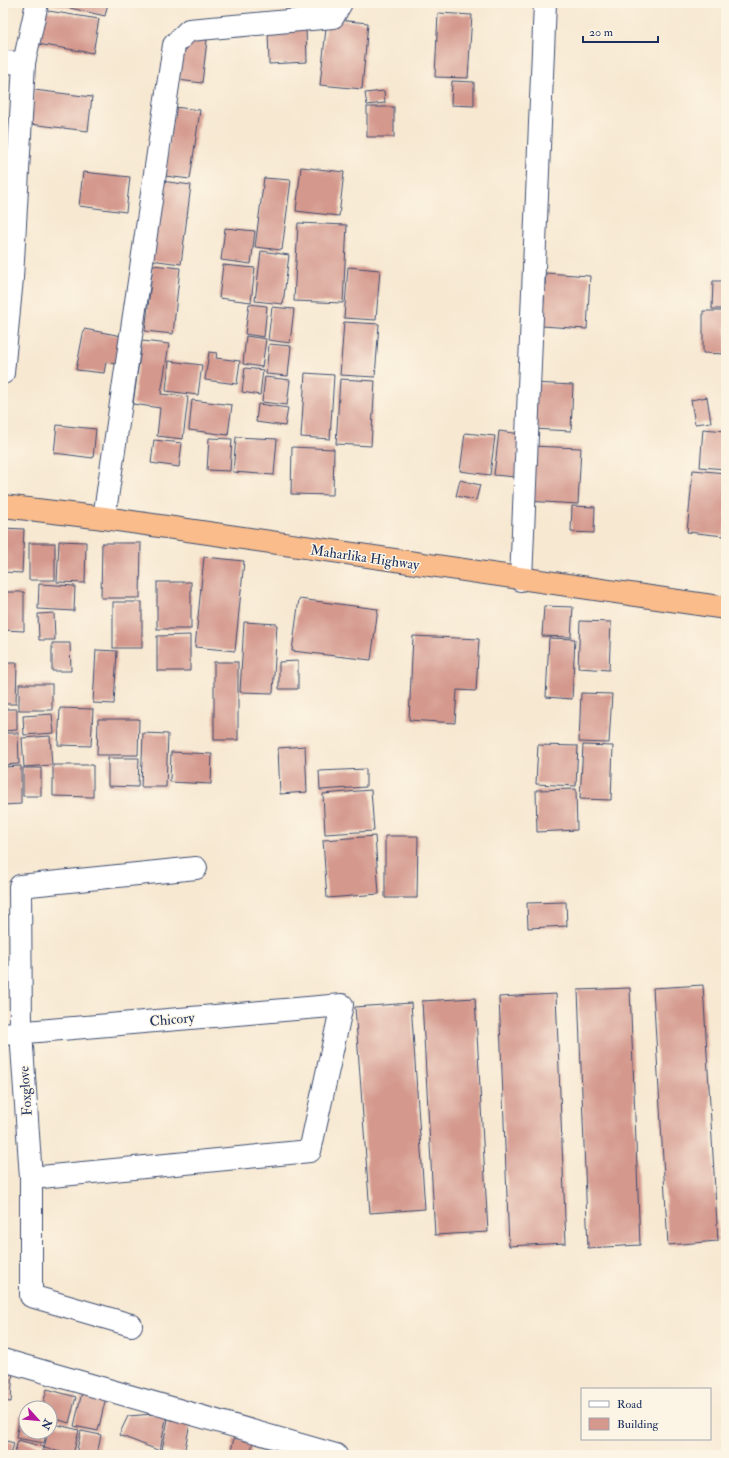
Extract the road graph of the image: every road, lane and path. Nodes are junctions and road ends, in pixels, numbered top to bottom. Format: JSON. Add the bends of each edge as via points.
{"nodes":[{"id":1,"x":37,"y":3,"type":"edge"},
{"id":2,"x":341,"y":3,"type":"edge"},
{"id":3,"x":545,"y":3,"type":"edge"},
{"id":4,"x":3,"y":62,"type":"edge"},
{"id":5,"x":24,"y":63,"type":"junction"},
{"id":6,"x":3,"y":373,"type":"edge"},
{"id":7,"x":3,"y":506,"type":"edge"},
{"id":8,"x":104,"y":518,"type":"junction"},
{"id":9,"x":521,"y":580,"type":"junction"},
{"id":10,"x":726,"y":608,"type":"edge"},
{"id":11,"x":196,"y":868,"type":"dead end"},
{"id":12,"x":12,"y":1033,"type":"edge"},
{"id":13,"x":31,"y":1178,"type":"junction"},
{"id":14,"x":131,"y":1325,"type":"dead end"},
{"id":15,"x":3,"y":1360,"type":"edge"},
{"id":16,"x":336,"y":1455,"type":"edge"}],
"edges":[{"from":1,"to":5,"type":"street"},
{"from":2,"to":8,"type":"street","via":[[333,16],[189,30],[174,45]]},
{"from":3,"to":9,"type":"street"},
{"from":4,"to":5,"type":"street"},
{"from":5,"to":6,"type":"street","via":[[12,278]]},
{"from":7,"to":8,"type":"highway","name":"Maharlika Highway"},
{"from":8,"to":9,"type":"highway","name":"Maharlika Highway"},
{"from":9,"to":10,"type":"highway","name":"Maharlika Highway"},
{"from":11,"to":12,"type":"street","name":"Foxglove","via":[[20,886]]},
{"from":12,"to":13,"type":"street","name":"Foxglove"},
{"from":12,"to":13,"type":"street","name":"Chicory","via":[[342,1004],[310,1151]]},
{"from":13,"to":14,"type":"street","name":"Foxglove","via":[[30,1296]]},
{"from":15,"to":16,"type":"street"}]}
